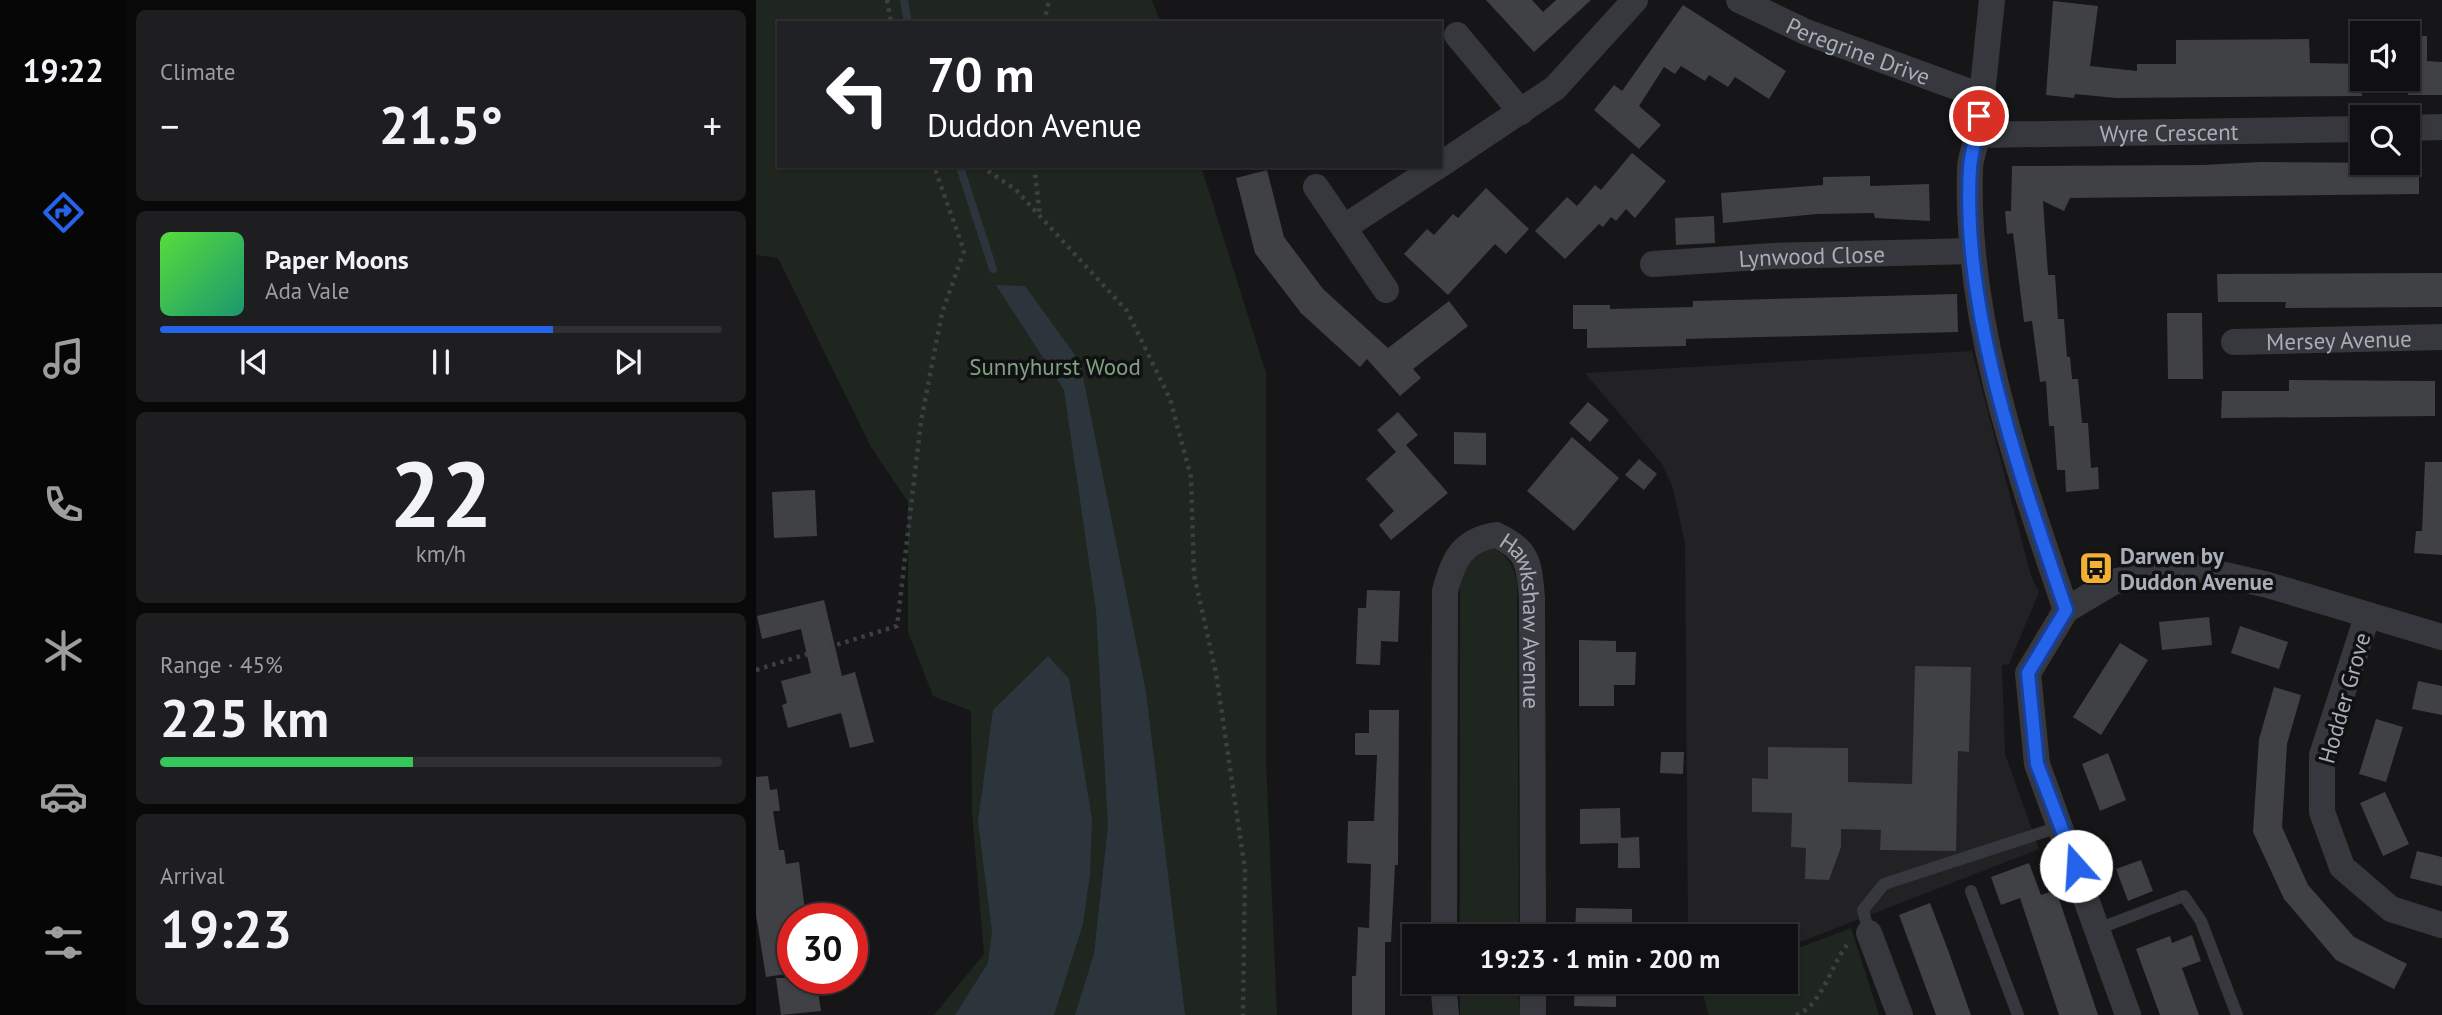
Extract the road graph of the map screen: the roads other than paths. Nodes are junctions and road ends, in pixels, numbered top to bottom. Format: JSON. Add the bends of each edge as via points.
{"nodes":[{"id":1,"x":1635,"y":0,"type":"edge"},
{"id":2,"x":1739,"y":0,"type":"edge"},
{"id":3,"x":1992,"y":0,"type":"edge"},
{"id":4,"x":1457,"y":35,"type":"dead end"},
{"id":5,"x":1980,"y":96,"type":"junction"},
{"id":6,"x":1521,"y":112,"type":"junction"},
{"id":7,"x":2442,"y":127,"type":"edge"},
{"id":8,"x":2420,"y":128,"type":"edge"},
{"id":9,"x":2350,"y":129,"type":"edge"},
{"id":10,"x":1978,"y":135,"type":"junction"},
{"id":11,"x":1442,"y":163,"type":"edge"},
{"id":12,"x":1434,"y":168,"type":"edge"},
{"id":13,"x":1316,"y":187,"type":"dead end"},
{"id":14,"x":1346,"y":226,"type":"junction"},
{"id":15,"x":1972,"y":251,"type":"junction"},
{"id":16,"x":1653,"y":264,"type":"dead end"},
{"id":17,"x":1386,"y":290,"type":"dead end"},
{"id":18,"x":2442,"y":337,"type":"edge"},
{"id":19,"x":2234,"y":342,"type":"dead end"},
{"id":20,"x":2066,"y":610,"type":"junction"},
{"id":21,"x":2367,"y":617,"type":"junction"},
{"id":22,"x":2442,"y":637,"type":"edge"},
{"id":23,"x":2065,"y":836,"type":"junction"},
{"id":24,"x":1971,"y":891,"type":"dead end"},
{"id":25,"x":1444,"y":924,"type":"edge"},
{"id":26,"x":1533,"y":924,"type":"edge"},
{"id":27,"x":2442,"y":925,"type":"edge"},
{"id":28,"x":2095,"y":930,"type":"junction"},
{"id":29,"x":1869,"y":933,"type":"joint"},
{"id":30,"x":1444,"y":994,"type":"edge"},
{"id":31,"x":1533,"y":994,"type":"edge"},
{"id":32,"x":1446,"y":1015,"type":"edge"},
{"id":33,"x":1533,"y":1015,"type":"edge"},
{"id":34,"x":1900,"y":1015,"type":"edge"},
{"id":35,"x":2018,"y":1015,"type":"edge"},
{"id":36,"x":2128,"y":1015,"type":"edge"},
{"id":37,"x":2237,"y":1015,"type":"edge"}],
"edges":[{"from":1,"to":6,"type":"street","via":[[1555,88]]},
{"from":2,"to":5,"type":"street","name":"Peregrine Drive","via":[[1806,32]]},
{"from":3,"to":5,"type":"street"},
{"from":4,"to":6,"type":"street"},
{"from":5,"to":10,"type":"street"},
{"from":6,"to":11,"type":"street"},
{"from":7,"to":8,"type":"street"},
{"from":9,"to":10,"type":"street","name":"Wyre Crescent"},
{"from":10,"to":15,"type":"street","via":[[1970,166]]},
{"from":12,"to":14,"type":"street"},
{"from":13,"to":14,"type":"street"},
{"from":14,"to":17,"type":"street"},
{"from":15,"to":16,"type":"street","name":"Lynwood Close"},
{"from":15,"to":20,"type":"street","via":[[2017,466]]},
{"from":18,"to":19,"type":"street","name":"Mersey Avenue"},
{"from":20,"to":21,"type":"street","via":[[2113,582],[2186,566],[2268,585]]},
{"from":20,"to":23,"type":"street","via":[[2028,673],[2037,764]]},
{"from":21,"to":22,"type":"street"},
{"from":21,"to":27,"type":"street","name":"Hodder Grove","via":[[2322,755],[2322,812],[2342,867],[2391,909]]},
{"from":23,"to":28,"type":"street"},
{"from":23,"to":29,"type":"lane","via":[[1884,884],[1863,910]]},
{"from":24,"to":35,"type":"lane"},
{"from":25,"to":26,"type":"street","name":"Hawkshaw Avenue","via":[[1445,591],[1459,552],[1470,542],[1496,535],[1524,553],[1531,577]]},
{"from":28,"to":36,"type":"street"},
{"from":28,"to":37,"type":"lane","via":[[2184,896],[2201,921]]},
{"from":29,"to":34,"type":"street"},
{"from":30,"to":32,"type":"street"},
{"from":31,"to":33,"type":"street"}]}
